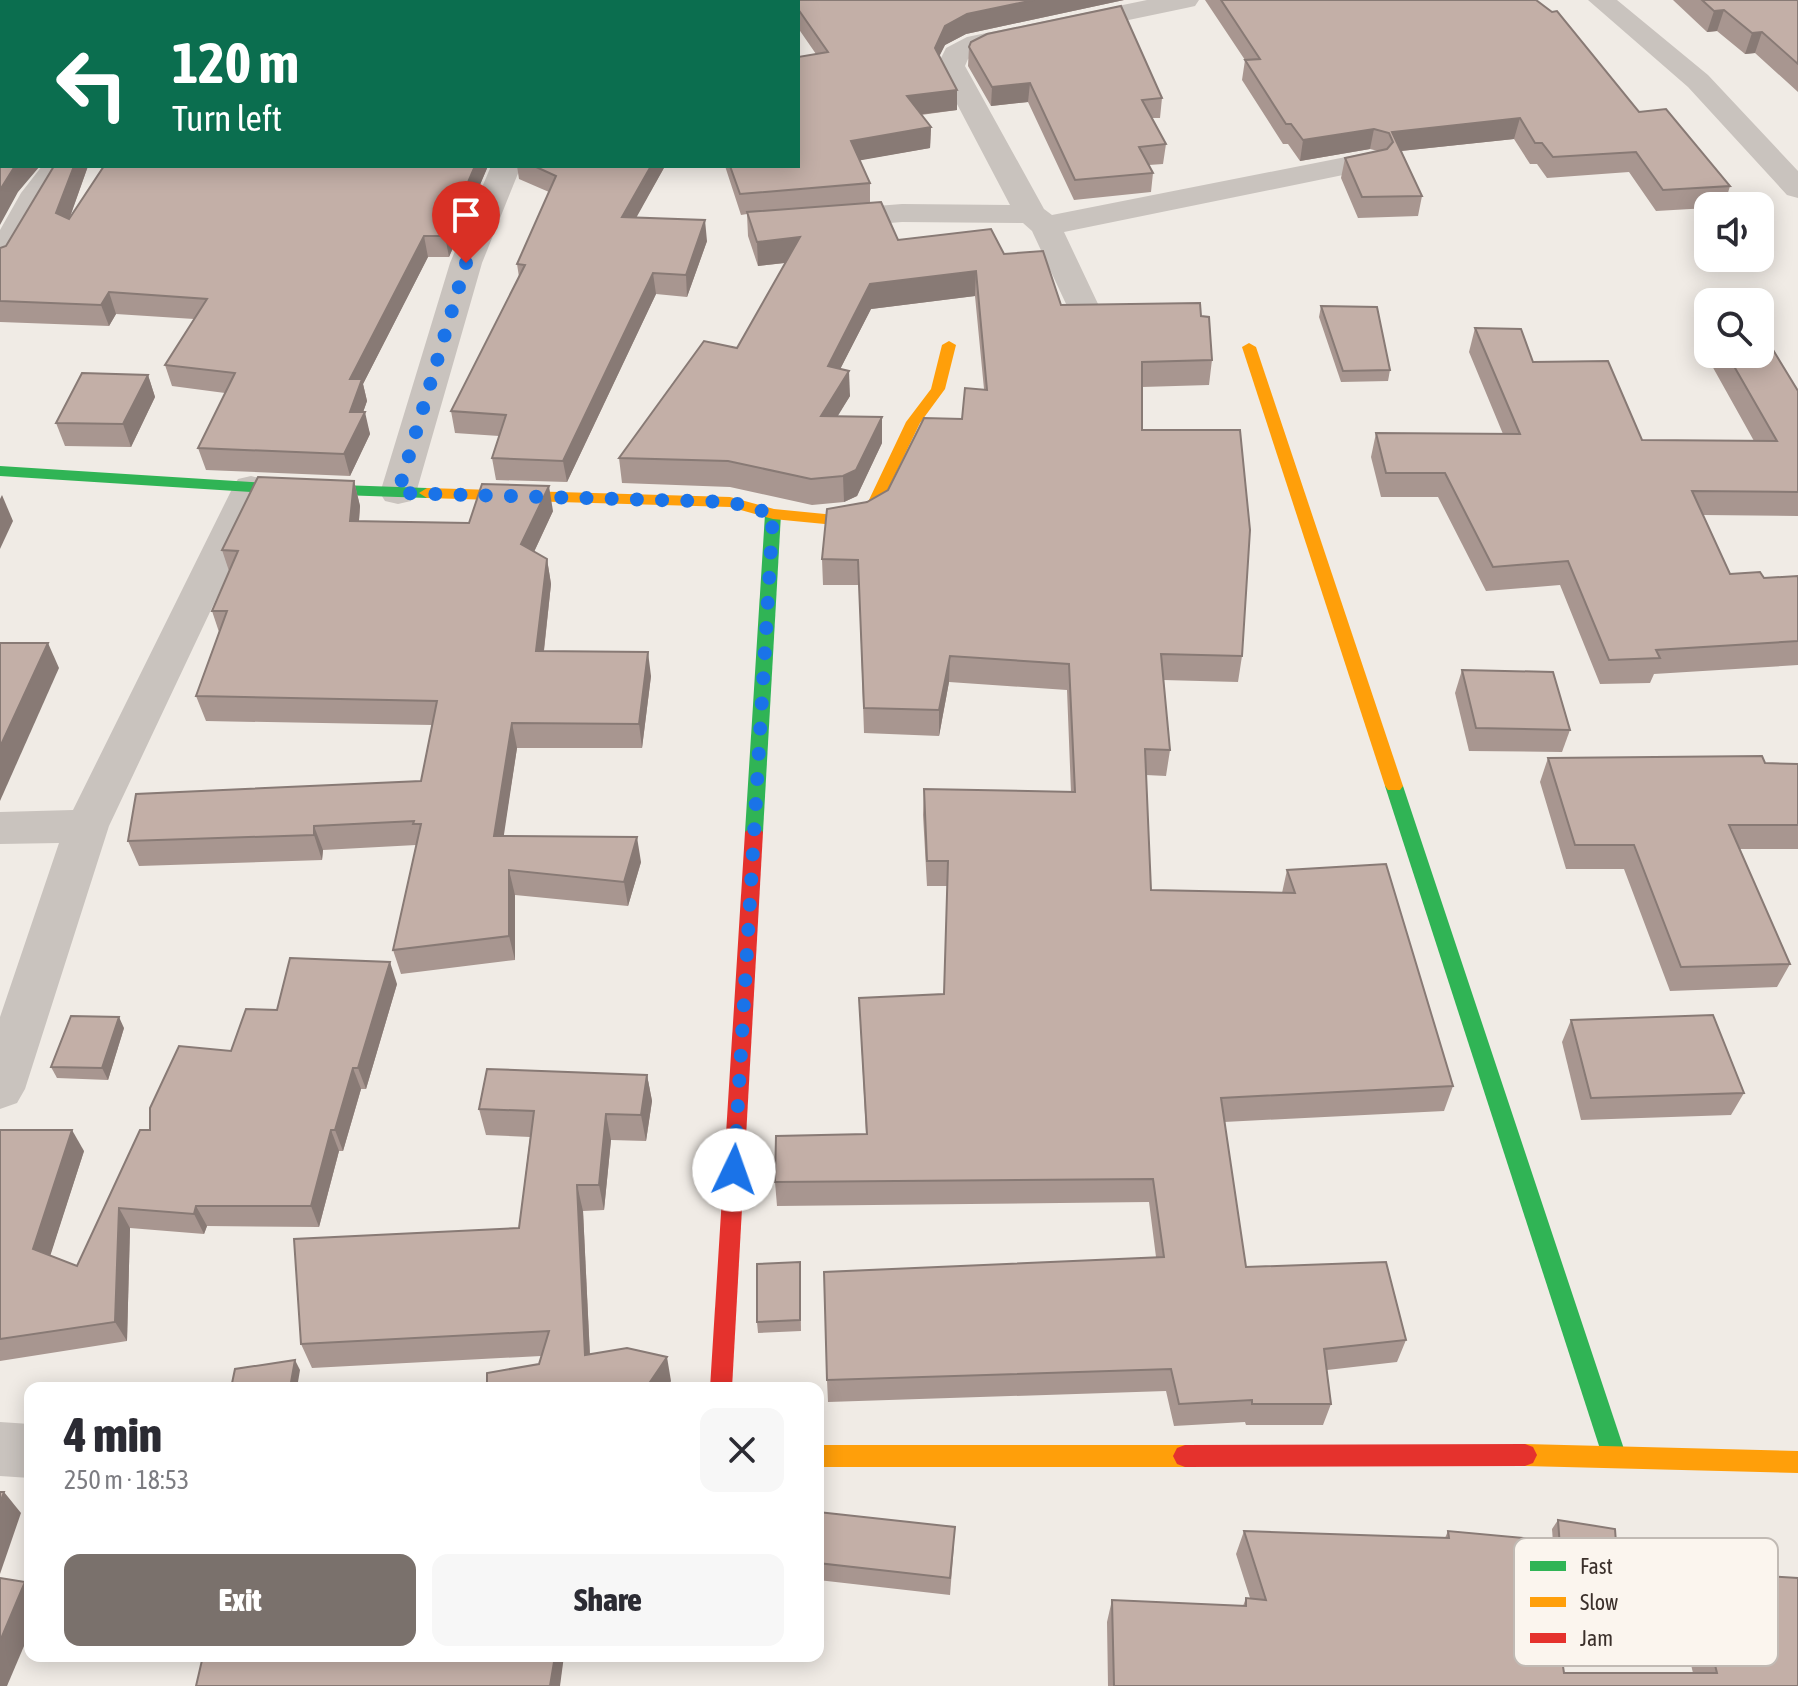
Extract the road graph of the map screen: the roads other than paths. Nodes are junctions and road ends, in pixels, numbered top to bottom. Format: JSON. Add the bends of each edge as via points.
{"nodes":[{"id":1,"x":1186,"y":0,"type":"edge"},
{"id":2,"x":1601,"y":0,"type":"edge"},
{"id":3,"x":1371,"y":161,"type":"edge"},
{"id":4,"x":56,"y":168,"type":"edge"},
{"id":5,"x":505,"y":168,"type":"edge"},
{"id":6,"x":1798,"y":189,"type":"edge"},
{"id":7,"x":1038,"y":220,"type":"junction"},
{"id":8,"x":797,"y":221,"type":"edge"},
{"id":9,"x":0,"y":259,"type":"edge"},
{"id":10,"x":1083,"y":306,"type":"edge"},
{"id":11,"x":949,"y":345,"type":"dead end"},
{"id":12,"x":1249,"y":347,"type":"dead end"},
{"id":13,"x":0,"y":471,"type":"edge"},
{"id":14,"x":251,"y":487,"type":"junction"},
{"id":15,"x":398,"y":493,"type":"junction"},
{"id":16,"x":773,"y":514,"type":"junction"},
{"id":17,"x":87,"y":826,"type":"junction"},
{"id":18,"x":0,"y":828,"type":"edge"},
{"id":19,"x":0,"y":1089,"type":"edge"},
{"id":20,"x":721,"y":1382,"type":"edge"},
{"id":21,"x":0,"y":1449,"type":"edge"},
{"id":22,"x":24,"y":1451,"type":"edge"},
{"id":23,"x":1614,"y":1455,"type":"junction"},
{"id":24,"x":824,"y":1456,"type":"edge"},
{"id":25,"x":1798,"y":1462,"type":"edge"}],
"edges":[{"from":1,"to":7,"type":"street","via":[[1005,36],[956,54],[951,66]]},
{"from":2,"to":6,"type":"street","via":[[1698,81]]},
{"from":3,"to":7,"type":"street"},
{"from":4,"to":9,"type":"street","via":[[36,193]]},
{"from":5,"to":15,"type":"street","via":[[466,263]]},
{"from":7,"to":8,"type":"street","via":[[902,213]]},
{"from":7,"to":10,"type":"street"},
{"from":11,"to":16,"type":"street","via":[[938,389],[913,422],[874,505],[854,517],[835,520]]},
{"from":12,"to":23,"type":"street"},
{"from":13,"to":14,"type":"street"},
{"from":14,"to":15,"type":"street"},
{"from":14,"to":17,"type":"street"},
{"from":15,"to":16,"type":"street","via":[[730,502]]},
{"from":16,"to":20,"type":"street"},
{"from":17,"to":18,"type":"street"},
{"from":17,"to":19,"type":"street"},
{"from":21,"to":22,"type":"street"},
{"from":23,"to":24,"type":"street"},
{"from":23,"to":25,"type":"street"}]}
